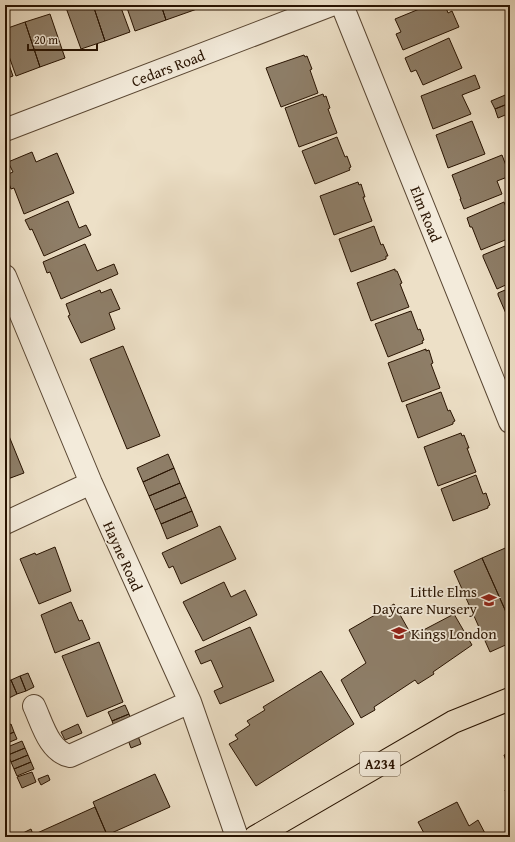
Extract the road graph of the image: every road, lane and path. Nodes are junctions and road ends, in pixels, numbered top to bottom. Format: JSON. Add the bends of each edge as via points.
{"nodes":[{"id":1,"x":331,"y":5,"type":"edge"},
{"id":2,"x":342,"y":5,"type":"edge"},
{"id":3,"x":5,"y":130,"type":"edge"},
{"id":4,"x":5,"y":276,"type":"edge"},
{"id":5,"x":510,"y":422,"type":"edge"},
{"id":6,"x":90,"y":483,"type":"junction"},
{"id":7,"x":5,"y":523,"type":"edge"},
{"id":8,"x":510,"y":698,"type":"edge"},
{"id":9,"x":190,"y":702,"type":"junction"},
{"id":10,"x":34,"y":706,"type":"dead end"},
{"id":11,"x":237,"y":837,"type":"edge"},
{"id":12,"x":255,"y":837,"type":"edge"}],
"edges":[{"from":1,"to":3,"type":"street","name":"Cedars Road"},
{"from":2,"to":5,"type":"street","name":"Elm Road"},
{"from":4,"to":6,"type":"street","name":"Hayne Road"},
{"from":6,"to":7,"type":"street"},
{"from":6,"to":9,"type":"street","name":"Hayne Road"},
{"from":8,"to":12,"type":"main road","number":"A234","via":[[453,722]]},
{"from":9,"to":10,"type":"street","via":[[70,756],[62,755],[51,744]]},
{"from":9,"to":11,"type":"street","name":"Hayne Road"}]}
